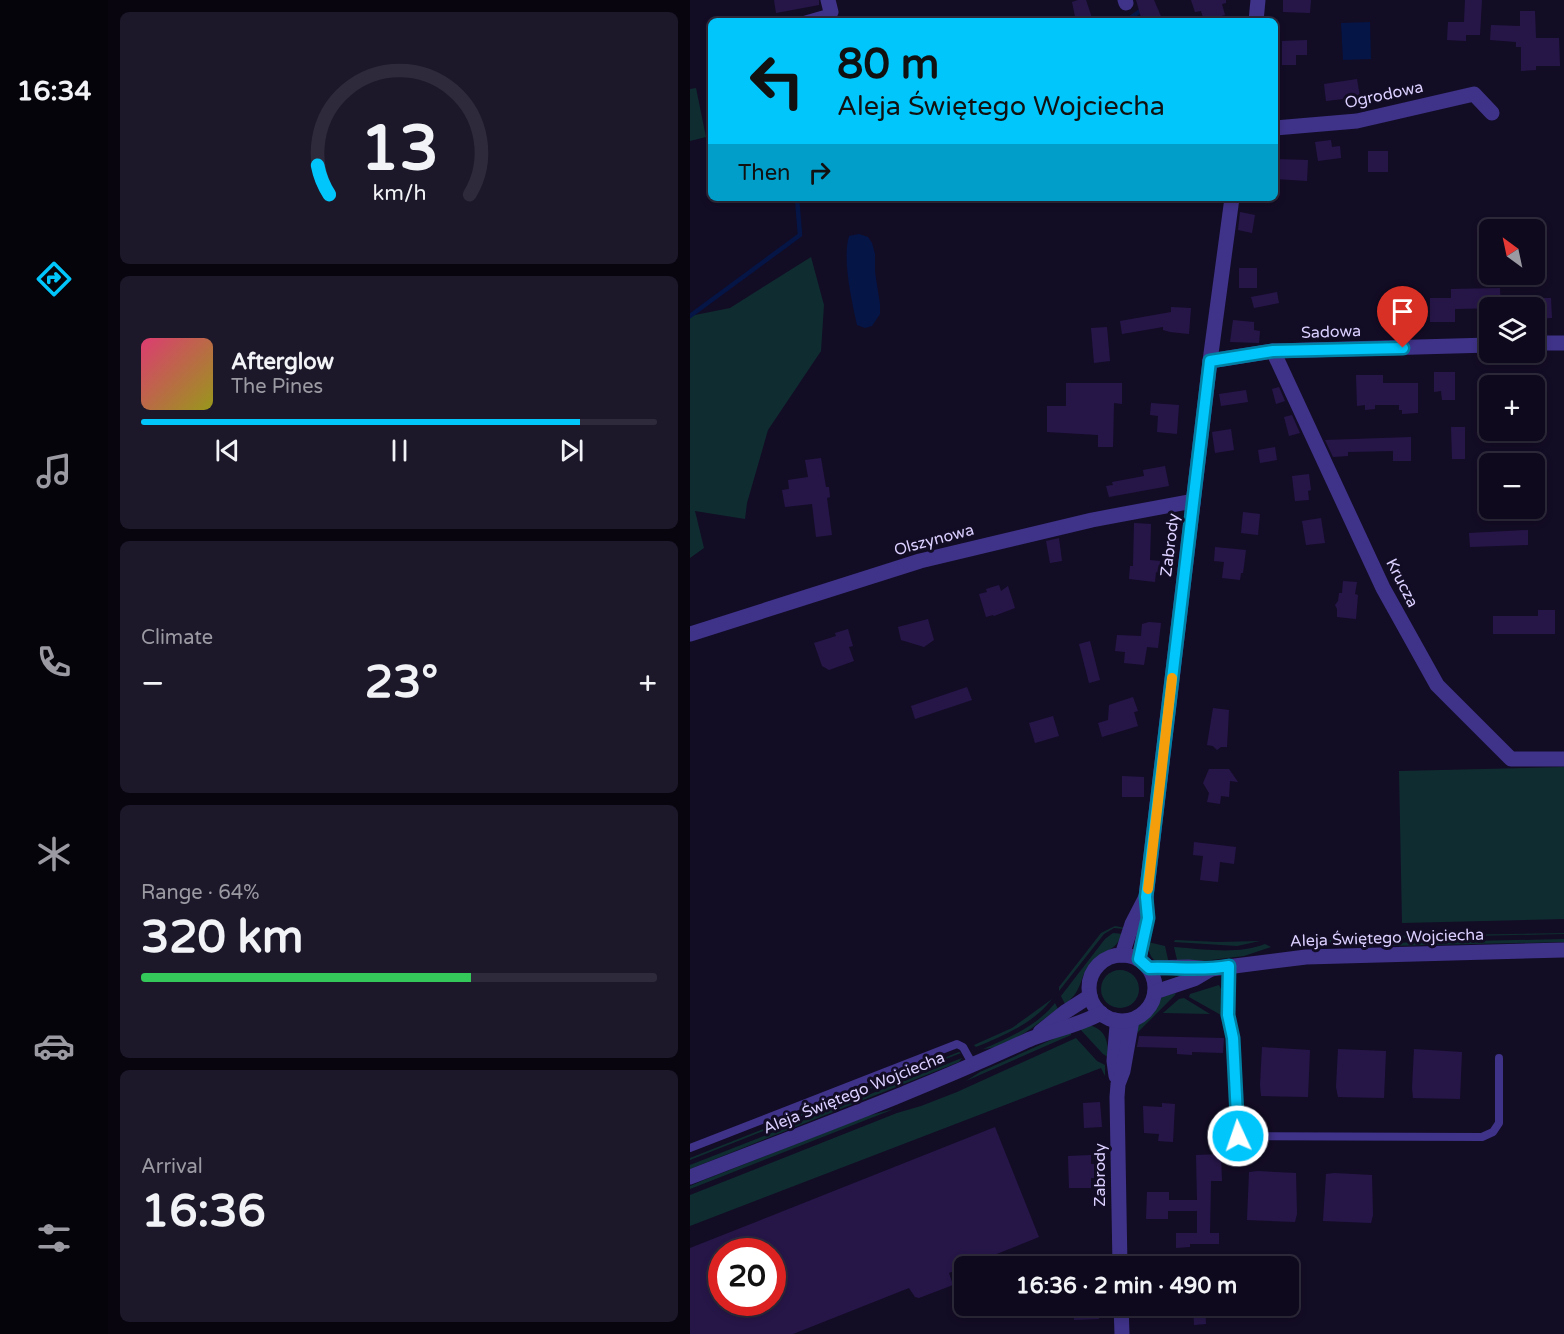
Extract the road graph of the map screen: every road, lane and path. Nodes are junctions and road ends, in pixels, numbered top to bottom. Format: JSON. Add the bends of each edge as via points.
{"nodes":[{"id":1,"x":1258,"y":0,"type":"edge"},
{"id":2,"x":830,"y":6,"type":"edge"},
{"id":3,"x":806,"y":18,"type":"edge"},
{"id":4,"x":1256,"y":18,"type":"edge"},
{"id":5,"x":1492,"y":113,"type":"dead end"},
{"id":6,"x":1278,"y":128,"type":"edge"},
{"id":7,"x":1232,"y":201,"type":"edge"},
{"id":8,"x":1564,"y":342,"type":"edge"},
{"id":9,"x":1545,"y":343,"type":"edge"},
{"id":10,"x":1479,"y":345,"type":"edge"},
{"id":11,"x":1273,"y":351,"type":"junction"},
{"id":12,"x":1210,"y":361,"type":"junction"},
{"id":13,"x":1193,"y":503,"type":"junction"},
{"id":14,"x":690,"y":634,"type":"edge"},
{"id":15,"x":1564,"y":759,"type":"edge"},
{"id":16,"x":1146,"y":897,"type":"junction"},
{"id":17,"x":1564,"y":950,"type":"edge"},
{"id":18,"x":1122,"y":955,"type":"junction"},
{"id":19,"x":1144,"y":964,"type":"junction"},
{"id":20,"x":1229,"y":966,"type":"junction"},
{"id":21,"x":1211,"y":969,"type":"junction"},
{"id":22,"x":1155,"y":992,"type":"junction"},
{"id":23,"x":1090,"y":996,"type":"junction"},
{"id":24,"x":1101,"y":1013,"type":"junction"},
{"id":25,"x":1115,"y":1020,"type":"junction"},
{"id":26,"x":1132,"y":1020,"type":"junction"},
{"id":27,"x":1031,"y":1039,"type":"junction"},
{"id":28,"x":1499,"y":1058,"type":"dead end"},
{"id":29,"x":973,"y":1065,"type":"junction"},
{"id":30,"x":1118,"y":1084,"type":"junction"},
{"id":31,"x":690,"y":1148,"type":"edge"},
{"id":32,"x":690,"y":1178,"type":"edge"},
{"id":33,"x":1120,"y":1256,"type":"edge"},
{"id":34,"x":1121,"y":1316,"type":"edge"},
{"id":35,"x":1122,"y":1334,"type":"edge"}],
"edges":[{"from":1,"to":4,"type":"street"},
{"from":2,"to":3,"type":"lane"},
{"from":5,"to":6,"type":"street","name":"Ogrodowa","via":[[1474,94],[1358,121]]},
{"from":7,"to":12,"type":"street","name":"Zabrody"},
{"from":8,"to":9,"type":"street"},
{"from":10,"to":11,"type":"street","name":"Sadowa"},
{"from":11,"to":12,"type":"street","name":"Sadowa"},
{"from":11,"to":15,"type":"street","name":"Krucza","via":[[1383,588],[1437,686],[1511,759]]},
{"from":12,"to":13,"type":"street","name":"Zabrody"},
{"from":13,"to":14,"type":"street","name":"Olszynowa","via":[[1092,520],[920,561]]},
{"from":13,"to":16,"type":"street","name":"Zabrody"},
{"from":16,"to":18,"type":"street","name":"Zabrody"},
{"from":16,"to":19,"type":"street","name":"Zabrody"},
{"from":17,"to":20,"type":"street","name":"Aleja Świętego Wojciecha","via":[[1306,957]]},
{"from":18,"to":19,"type":"street"},
{"from":18,"to":23,"type":"street","via":[[1112,956],[1096,967],[1091,976]]},
{"from":19,"to":21,"type":"street","name":"Aleja Świętego Wojciecha"},
{"from":19,"to":22,"type":"street"},
{"from":20,"to":21,"type":"street","name":"Aleja Świętego Wojciecha"},
{"from":20,"to":28,"type":"lane","via":[[1228,1015],[1233,1038],[1238,1136],[1482,1137],[1493,1132],[1499,1123]]},
{"from":21,"to":22,"type":"street","name":"Aleja Świętego Wojciecha"},
{"from":22,"to":26,"type":"street","via":[[1148,1010]]},
{"from":23,"to":24,"type":"street"},
{"from":23,"to":27,"type":"street","name":"Aleja Świętego Wojciecha"},
{"from":24,"to":25,"type":"street"},
{"from":24,"to":27,"type":"street","name":"Aleja Świętego Wojciecha"},
{"from":25,"to":26,"type":"street"},
{"from":25,"to":30,"type":"street","name":"Zabrody","via":[[1114,1071]]},
{"from":26,"to":30,"type":"street","name":"Zabrody"},
{"from":27,"to":29,"type":"street","name":"Aleja Świętego Wojciecha"},
{"from":29,"to":31,"type":"lane","via":[[957,1044]]},
{"from":29,"to":32,"type":"street","name":"Aleja Świętego Wojciecha"},
{"from":30,"to":33,"type":"street","name":"Zabrody"},
{"from":34,"to":35,"type":"street"}]}
